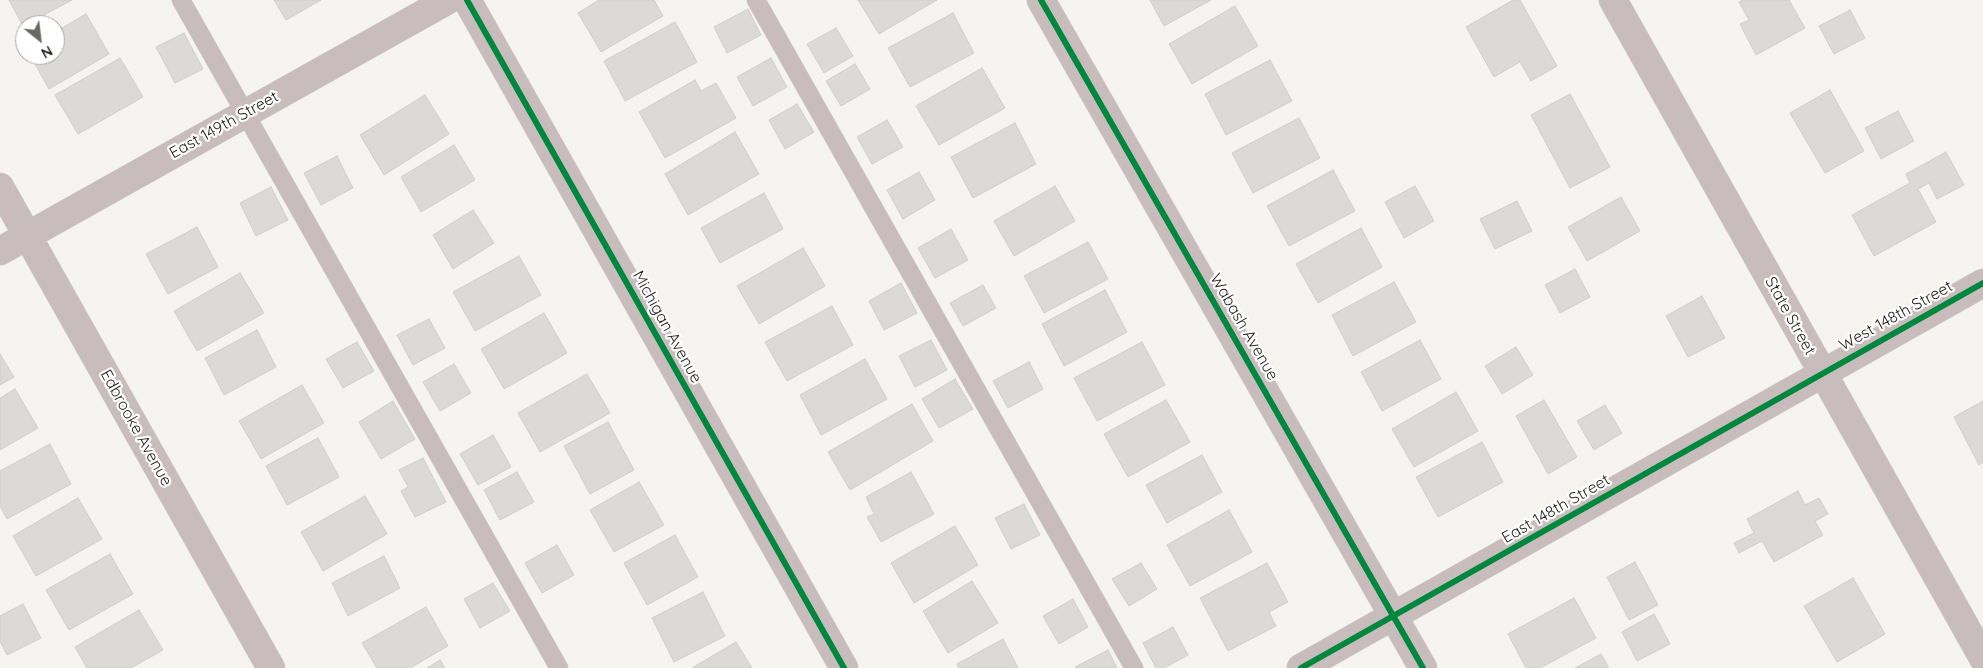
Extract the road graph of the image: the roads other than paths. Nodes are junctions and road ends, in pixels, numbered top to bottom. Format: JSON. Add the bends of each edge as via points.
{"nodes":[{"id":1,"x":181,"y":0,"type":"edge"},
{"id":2,"x":448,"y":0,"type":"edge"},
{"id":3,"x":467,"y":0,"type":"edge"},
{"id":4,"x":756,"y":0,"type":"edge"},
{"id":5,"x":1041,"y":0,"type":"edge"},
{"id":6,"x":1613,"y":0,"type":"edge"},
{"id":7,"x":245,"y":113,"type":"junction"},
{"id":8,"x":0,"y":187,"type":"edge"},
{"id":9,"x":27,"y":235,"type":"junction"},
{"id":10,"x":0,"y":250,"type":"edge"},
{"id":11,"x":1983,"y":283,"type":"edge"},
{"id":12,"x":1823,"y":373,"type":"junction"},
{"id":13,"x":1394,"y":617,"type":"junction"},
{"id":14,"x":1983,"y":658,"type":"edge"},
{"id":15,"x":272,"y":668,"type":"edge"},
{"id":16,"x":559,"y":668,"type":"edge"},
{"id":17,"x":844,"y":668,"type":"edge"},
{"id":18,"x":1134,"y":668,"type":"edge"},
{"id":19,"x":1301,"y":668,"type":"edge"},
{"id":20,"x":1423,"y":668,"type":"edge"}],
"edges":[{"from":1,"to":7,"type":"lane"},
{"from":2,"to":7,"type":"street","name":"East 149th Street"},
{"from":3,"to":17,"type":"street","name":"Michigan Avenue"},
{"from":4,"to":18,"type":"lane"},
{"from":5,"to":13,"type":"street","name":"Wabash Avenue"},
{"from":6,"to":12,"type":"street","name":"State Street"},
{"from":7,"to":9,"type":"street","name":"East 149th Street"},
{"from":7,"to":16,"type":"lane"},
{"from":8,"to":9,"type":"street","name":"Edbrooke Avenue"},
{"from":9,"to":10,"type":"street","name":"East 149th Street"},
{"from":9,"to":15,"type":"street","name":"Edbrooke Avenue"},
{"from":11,"to":12,"type":"street","name":"West 148th Street"},
{"from":12,"to":13,"type":"street","name":"East 148th Street"},
{"from":12,"to":14,"type":"street","name":"State Street"},
{"from":13,"to":19,"type":"street","name":"East 148th Street"},
{"from":13,"to":20,"type":"street","name":"Wabash Avenue"}]}
